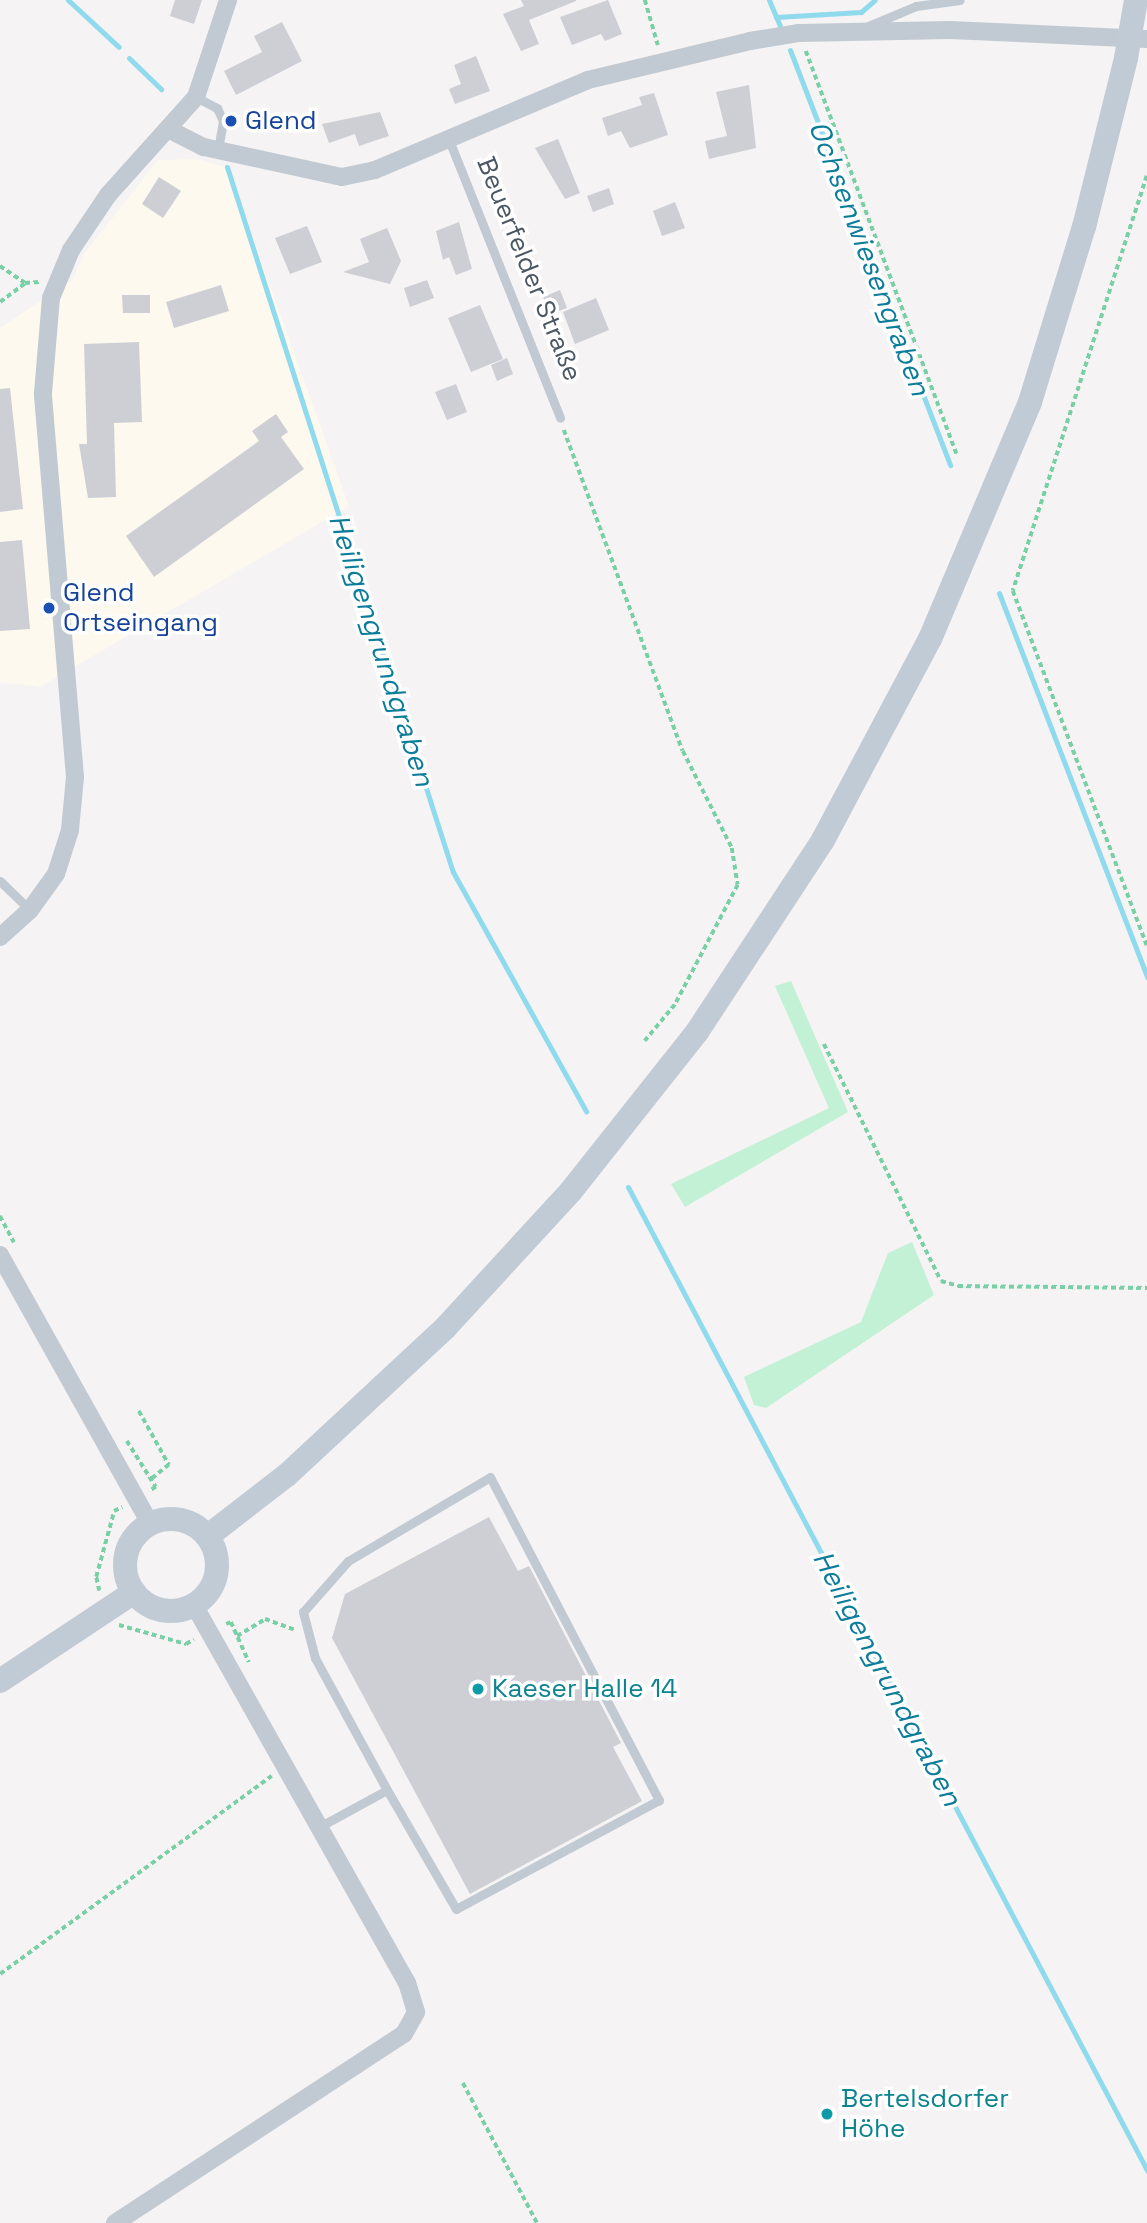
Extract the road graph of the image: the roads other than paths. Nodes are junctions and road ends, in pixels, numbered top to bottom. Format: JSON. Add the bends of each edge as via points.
{"nodes":[{"id":1,"x":228,"y":0,"type":"edge"},
{"id":2,"x":960,"y":0,"type":"edge"},
{"id":3,"x":1136,"y":0,"type":"edge"},
{"id":4,"x":858,"y":31,"type":"junction"},
{"id":5,"x":1147,"y":39,"type":"edge"},
{"id":6,"x":197,"y":97,"type":"junction"},
{"id":7,"x":170,"y":130,"type":"junction"},
{"id":8,"x":449,"y":140,"type":"junction"},
{"id":9,"x":218,"y":149,"type":"junction"},
{"id":10,"x":560,"y":418,"type":"road end"},
{"id":11,"x":0,"y":881,"type":"edge"},
{"id":12,"x":30,"y":910,"type":"junction"},
{"id":13,"x":0,"y":937,"type":"edge"},
{"id":14,"x":0,"y":1255,"type":"edge"},
{"id":15,"x":150,"y":1523,"type":"junction"},
{"id":16,"x":208,"y":1536,"type":"junction"},
{"id":17,"x":134,"y":1592,"type":"junction"},
{"id":18,"x":194,"y":1605,"type":"junction"},
{"id":19,"x":0,"y":1681,"type":"edge"},
{"id":20,"x":387,"y":1790,"type":"junction"},
{"id":21,"x":319,"y":1827,"type":"junction"},
{"id":22,"x":115,"y":2223,"type":"edge"}],
"edges":[{"from":1,"to":6,"type":"street"},
{"from":2,"to":4,"type":"lane","via":[[916,6]]},
{"from":3,"to":16,"type":"main road","bridge":true,"via":[[1084,227],[1030,402],[930,639],[823,840],[697,1032],[571,1191],[446,1327],[287,1475]]},
{"from":4,"to":5,"type":"street","name":"Beuerfelder Straße"},
{"from":4,"to":8,"type":"street","name":"Beuerfelder Straße","via":[[799,33],[662,59],[588,80]]},
{"from":6,"to":7,"type":"street"},
{"from":6,"to":9,"type":"lane","via":[[217,108],[223,121]]},
{"from":7,"to":9,"type":"street","name":"Beuerfelder Straße"},
{"from":7,"to":12,"type":"street","via":[[108,195],[71,250],[44,332],[43,393],[75,777],[70,830],[56,874]]},
{"from":8,"to":9,"type":"street","name":"Beuerfelder Straße","via":[[342,177]]},
{"from":8,"to":10,"type":"lane","name":"Beuerfelder Straße"},
{"from":11,"to":12,"type":"lane"},
{"from":12,"to":13,"type":"street"},
{"from":14,"to":15,"type":"street"},
{"from":15,"to":16,"type":"main road","via":[[181,1519]]},
{"from":15,"to":17,"type":"main road","via":[[129,1545],[125,1560]]},
{"from":16,"to":18,"type":"main road","via":[[217,1574]]},
{"from":17,"to":18,"type":"main road","via":[[167,1611]]},
{"from":17,"to":19,"type":"main road"},
{"from":18,"to":21,"type":"street"},
{"from":20,"to":20,"type":"lane","via":[[309,1636],[303,1612],[348,1561],[490,1477],[659,1800],[456,1909]]},
{"from":20,"to":21,"type":"lane"},
{"from":21,"to":22,"type":"street","via":[[407,1983],[414,2025]]}]}
